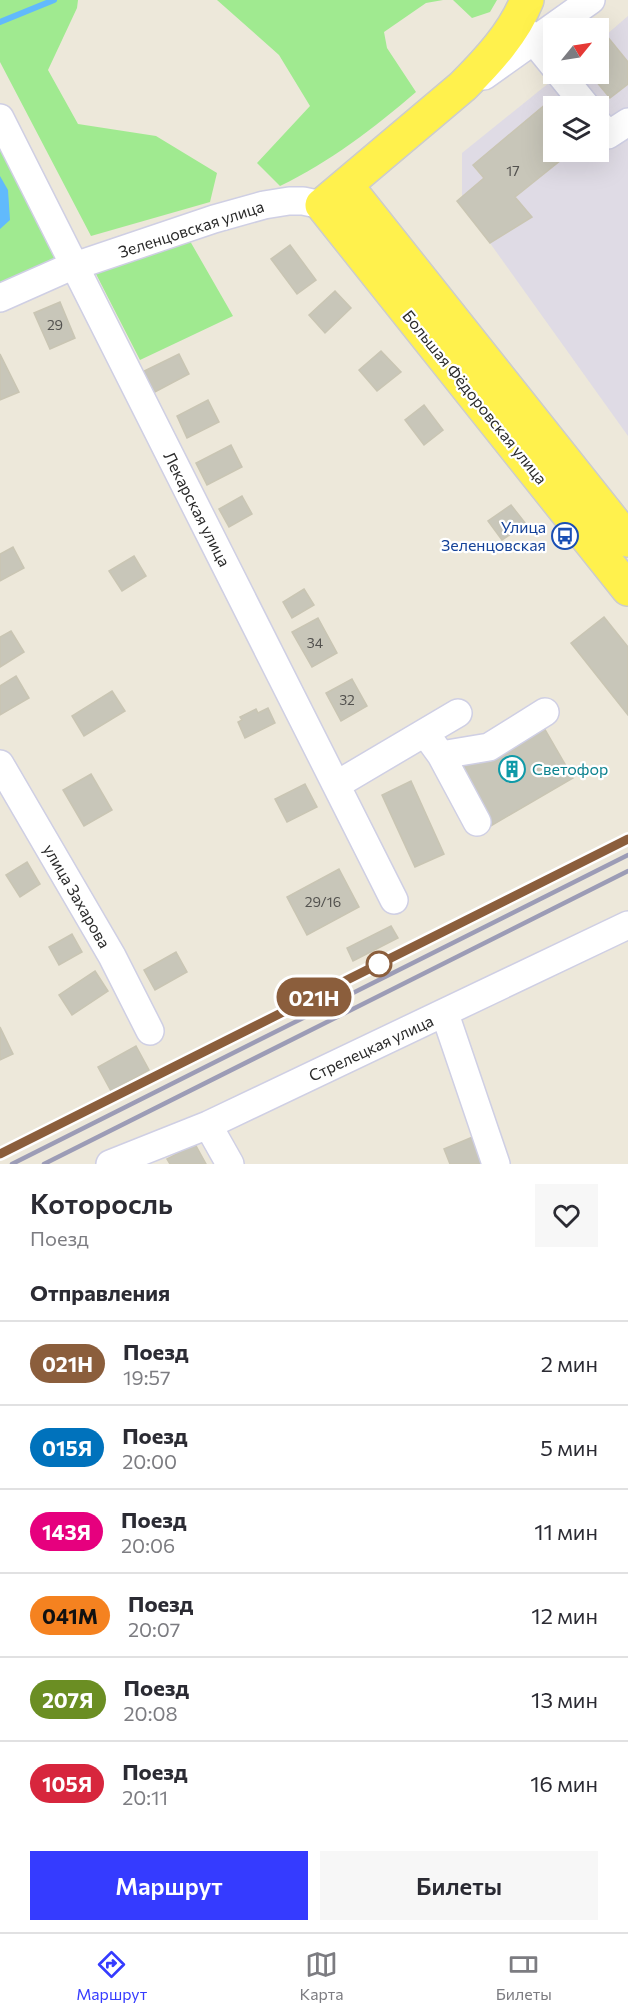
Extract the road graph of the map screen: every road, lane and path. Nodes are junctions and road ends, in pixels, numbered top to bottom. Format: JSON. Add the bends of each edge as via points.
{"nodes":[{"id":1,"x":583,"y":2,"type":"edge"},
{"id":2,"x":526,"y":20,"type":"edge"},
{"id":3,"x":543,"y":48,"type":"edge"},
{"id":4,"x":568,"y":84,"type":"edge"},
{"id":5,"x":578,"y":96,"type":"edge"},
{"id":6,"x":0,"y":118,"type":"edge"},
{"id":7,"x":628,"y":122,"type":"edge"},
{"id":8,"x":609,"y":135,"type":"edge"},
{"id":9,"x":334,"y":195,"type":"junction"},
{"id":10,"x":75,"y":267,"type":"junction"},
{"id":11,"x":0,"y":298,"type":"edge"},
{"id":12,"x":628,"y":540,"type":"edge"},
{"id":13,"x":628,"y":589,"type":"edge"},
{"id":14,"x":545,"y":712,"type":"dead end"},
{"id":15,"x":458,"y":713,"type":"dead end"},
{"id":16,"x":425,"y":733,"type":"junction"},
{"id":17,"x":441,"y":755,"type":"junction"},
{"id":18,"x":0,"y":764,"type":"edge"},
{"id":19,"x":336,"y":785,"type":"junction"},
{"id":20,"x":477,"y":822,"type":"dead end"},
{"id":21,"x":394,"y":900,"type":"dead end"},
{"id":22,"x":628,"y":925,"type":"edge"},
{"id":23,"x":445,"y":1014,"type":"junction"},
{"id":24,"x":150,"y":1031,"type":"dead end"},
{"id":25,"x":208,"y":1125,"type":"junction"},
{"id":26,"x":110,"y":1164,"type":"edge"},
{"id":27,"x":230,"y":1164,"type":"edge"},
{"id":28,"x":496,"y":1164,"type":"edge"}],
"edges":[{"from":1,"to":2,"type":"street"},
{"from":2,"to":3,"type":"street"},
{"from":2,"to":9,"type":"main road","via":[[429,115]]},
{"from":4,"to":5,"type":"street"},
{"from":6,"to":10,"type":"street","name":"Лекарская улица"},
{"from":7,"to":8,"type":"street"},
{"from":9,"to":10,"type":"street","name":"Зеленцовская улица","via":[[264,205]]},
{"from":9,"to":12,"type":"main road","name":"Большая Фёдоровская улица"},
{"from":9,"to":13,"type":"main road","name":"Большая Фёдоровская улица"},
{"from":10,"to":11,"type":"street","name":"Зеленцовская улица"},
{"from":10,"to":19,"type":"street","name":"Лекарская улица"},
{"from":14,"to":17,"type":"street","via":[[489,747]]},
{"from":15,"to":16,"type":"street"},
{"from":16,"to":17,"type":"street"},
{"from":16,"to":19,"type":"street"},
{"from":17,"to":20,"type":"street"},
{"from":18,"to":24,"type":"street","name":"улица Захарова","via":[[112,956]]},
{"from":19,"to":21,"type":"street","name":"Лекарская улица"},
{"from":22,"to":23,"type":"street","name":"Стрелецкая улица"},
{"from":23,"to":25,"type":"street","name":"Стрелецкая улица"},
{"from":23,"to":28,"type":"street"},
{"from":25,"to":26,"type":"street","name":"Стрелецкая улица"},
{"from":25,"to":27,"type":"street"}]}
